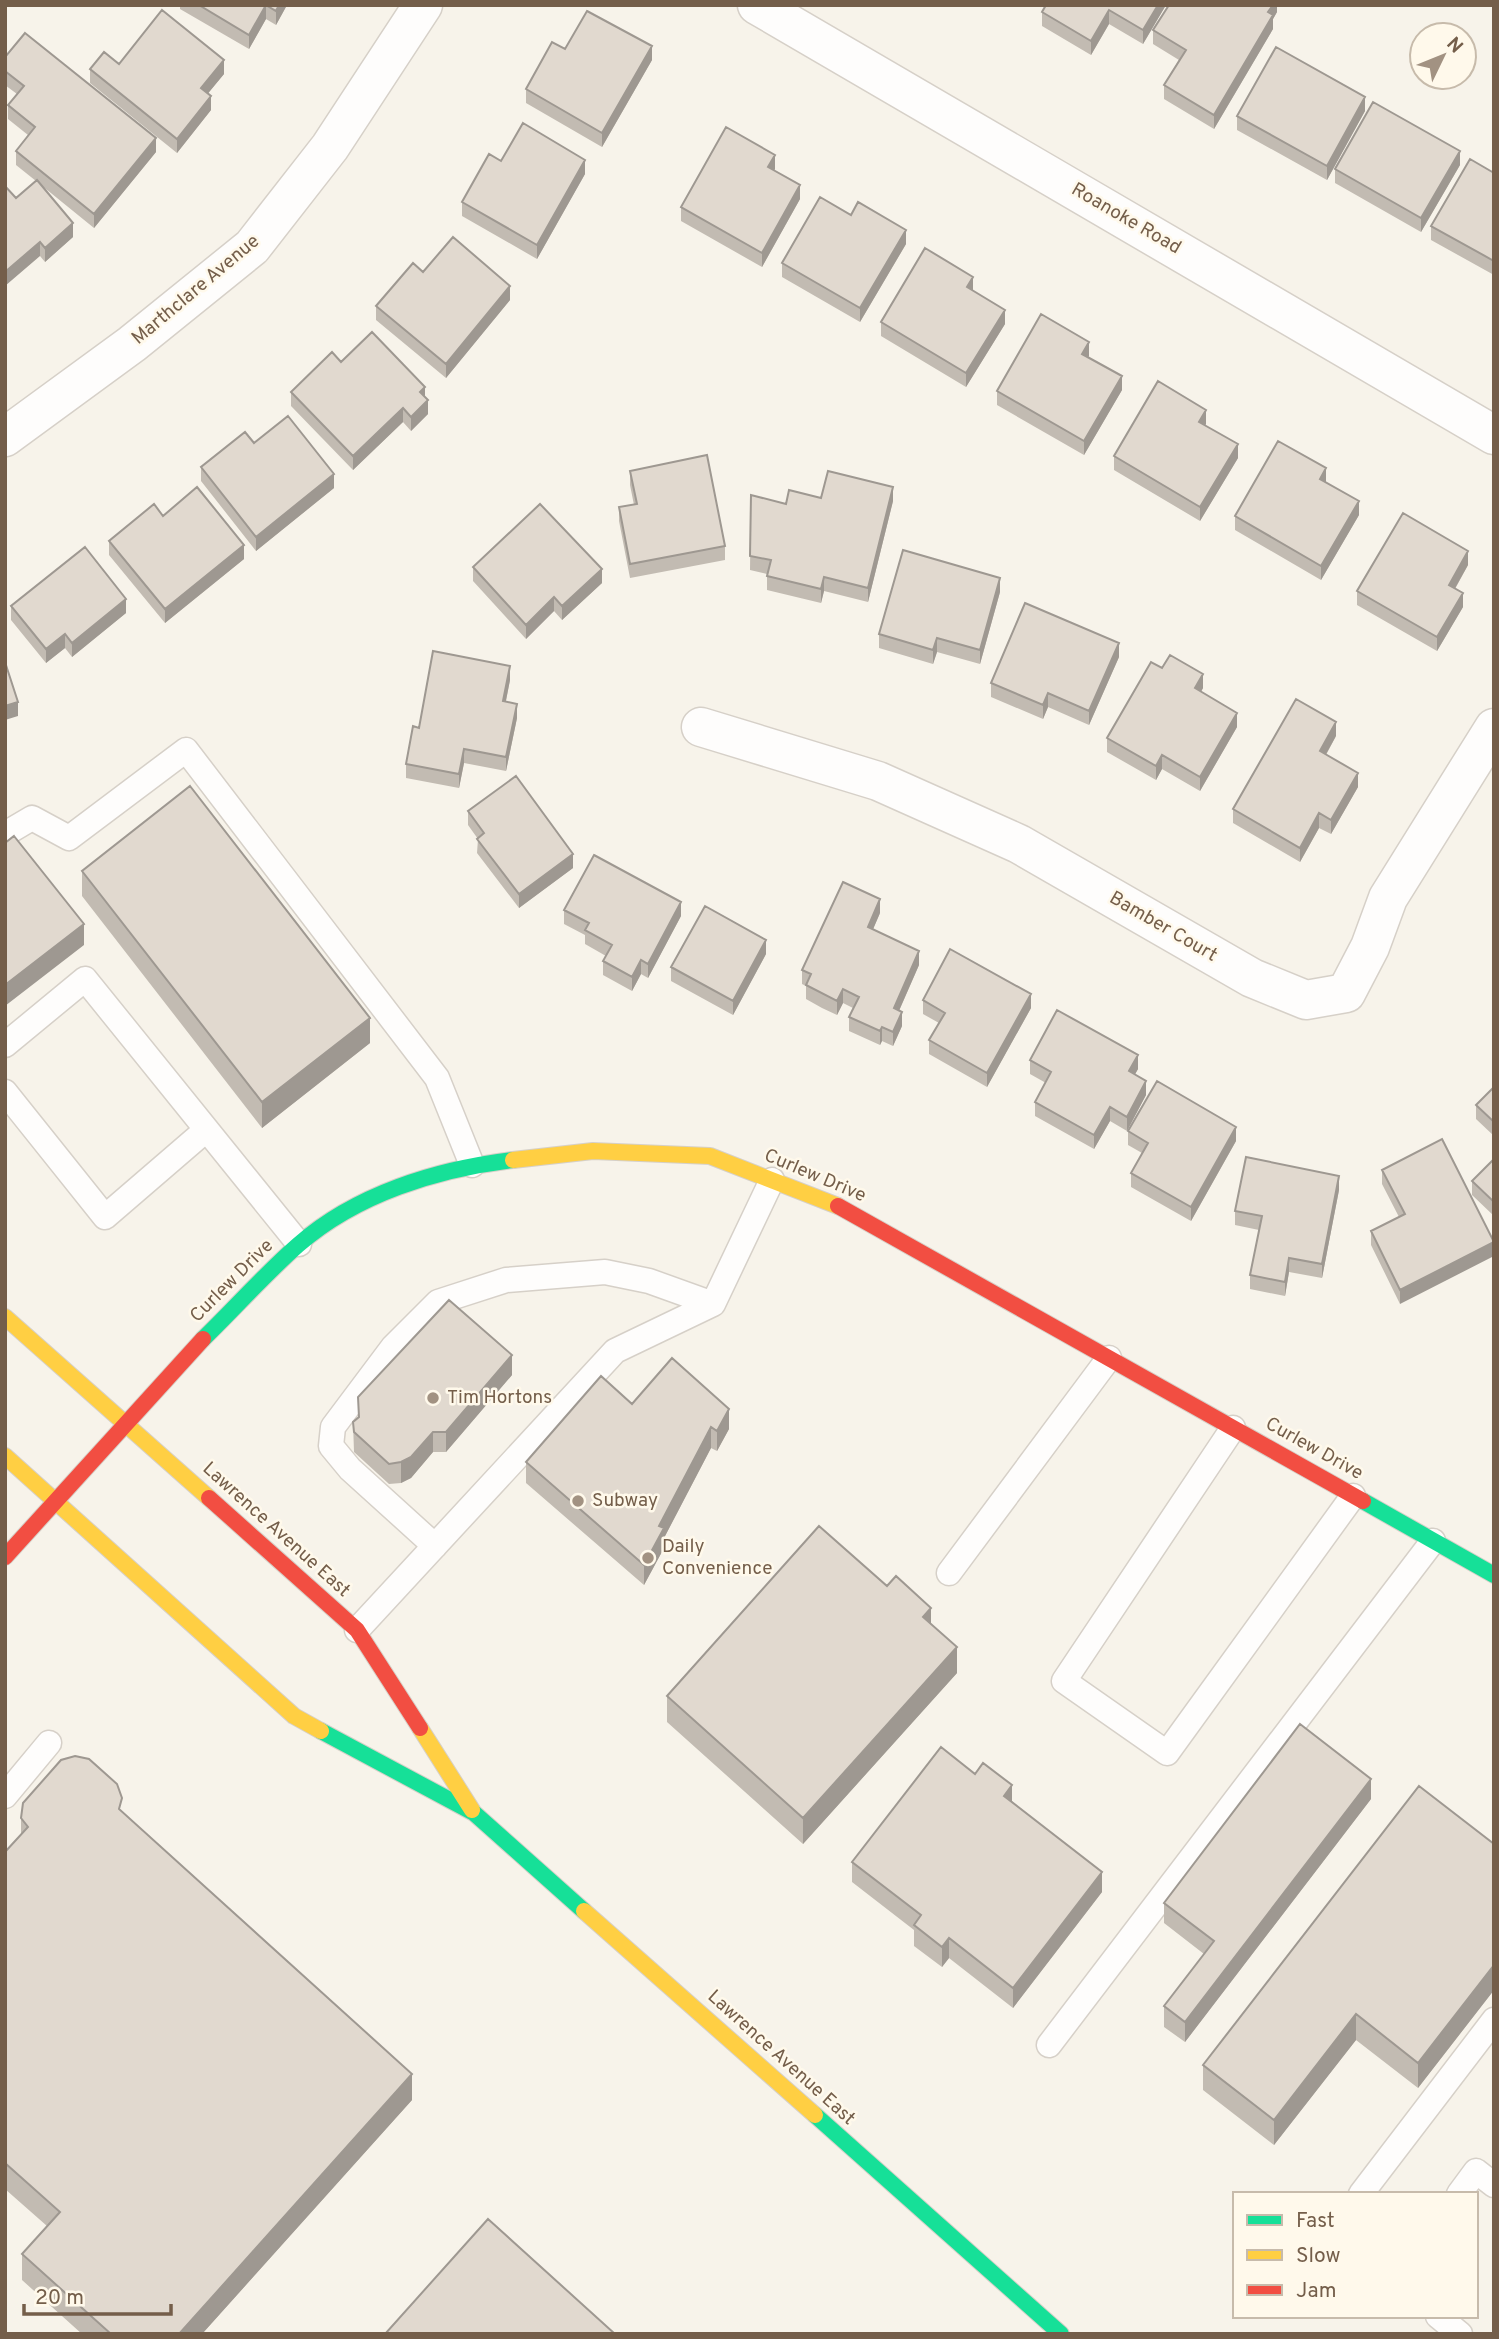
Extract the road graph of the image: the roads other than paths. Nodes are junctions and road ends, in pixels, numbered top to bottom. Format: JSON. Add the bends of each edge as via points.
{"nodes":[{"id":1,"x":423,"y":5,"type":"edge"},
{"id":2,"x":757,"y":5,"type":"edge"},
{"id":3,"x":1494,"y":435,"type":"edge"},
{"id":4,"x":5,"y":437,"type":"edge"},
{"id":5,"x":701,"y":727,"type":"dead end"},
{"id":6,"x":1494,"y":728,"type":"edge"},
{"id":7,"x":5,"y":834,"type":"edge"},
{"id":8,"x":5,"y":1045,"type":"edge"},
{"id":9,"x":5,"y":1092,"type":"edge"},
{"id":10,"x":206,"y":1130,"type":"junction"},
{"id":11,"x":472,"y":1165,"type":"junction"},
{"id":12,"x":772,"y":1180,"type":"junction"},
{"id":13,"x":299,"y":1244,"type":"junction"},
{"id":14,"x":713,"y":1304,"type":"junction"},
{"id":15,"x":5,"y":1317,"type":"edge"},
{"id":16,"x":1108,"y":1358,"type":"junction"},
{"id":17,"x":124,"y":1424,"type":"junction"},
{"id":18,"x":1233,"y":1428,"type":"junction"},
{"id":19,"x":5,"y":1456,"type":"edge"},
{"id":20,"x":1353,"y":1496,"type":"junction"},
{"id":21,"x":55,"y":1501,"type":"junction"},
{"id":22,"x":1433,"y":1541,"type":"junction"},
{"id":23,"x":435,"y":1546,"type":"junction"},
{"id":24,"x":5,"y":1557,"type":"edge"},
{"id":25,"x":949,"y":1573,"type":"dead end"},
{"id":26,"x":1494,"y":1575,"type":"edge"},
{"id":27,"x":357,"y":1630,"type":"junction"},
{"id":28,"x":50,"y":1743,"type":"dead end"},
{"id":29,"x":5,"y":1796,"type":"edge"},
{"id":30,"x":474,"y":1813,"type":"junction"},
{"id":31,"x":1494,"y":2020,"type":"edge"},
{"id":32,"x":1049,"y":2045,"type":"dead end"},
{"id":33,"x":1494,"y":2185,"type":"edge"},
{"id":34,"x":1363,"y":2192,"type":"edge"},
{"id":35,"x":1461,"y":2192,"type":"edge"},
{"id":36,"x":1440,"y":2318,"type":"edge"},
{"id":37,"x":1061,"y":2334,"type":"edge"},
{"id":38,"x":1460,"y":2334,"type":"edge"}],
"edges":[{"from":1,"to":4,"type":"street","name":"Marthclare Avenue","via":[[330,147],[252,247],[132,344]]},
{"from":2,"to":3,"type":"street","name":"Roanoke Road"},
{"from":5,"to":6,"type":"street","name":"Bamber Court","via":[[878,781],[1019,844],[1252,978],[1306,1000],[1346,993],[1388,898]]},
{"from":7,"to":11,"type":"lane","via":[[32,818],[69,838],[186,750],[437,1078]]},
{"from":8,"to":10,"type":"lane","via":[[85,979]]},
{"from":9,"to":10,"type":"lane","via":[[105,1217]]},
{"from":10,"to":13,"type":"lane"},
{"from":11,"to":12,"type":"main road","name":"Curlew Drive","via":[[593,1151],[710,1156]]},
{"from":11,"to":13,"type":"main road","name":"Curlew Drive","via":[[393,1188]]},
{"from":12,"to":14,"type":"lane"},
{"from":12,"to":16,"type":"main road","name":"Curlew Drive","via":[[849,1211]]},
{"from":13,"to":17,"type":"main road","name":"Curlew Drive"},
{"from":14,"to":23,"type":"lane","via":[[615,1351]]},
{"from":14,"to":23,"type":"lane","via":[[649,1281],[605,1272],[506,1280],[438,1302],[393,1347],[333,1427],[331,1446]]},
{"from":15,"to":17,"type":"main road","name":"Lawrence Avenue East"},
{"from":16,"to":18,"type":"main road","name":"Curlew Drive"},
{"from":16,"to":25,"type":"lane"},
{"from":17,"to":21,"type":"main road","name":"Curlew Drive"},
{"from":17,"to":27,"type":"main road","name":"Lawrence Avenue East"},
{"from":18,"to":20,"type":"main road","name":"Curlew Drive"},
{"from":18,"to":20,"type":"lane","via":[[1064,1681],[1167,1753]]},
{"from":19,"to":21,"type":"main road","name":"Lawrence Avenue East"},
{"from":20,"to":22,"type":"main road","name":"Curlew Drive"},
{"from":21,"to":24,"type":"main road","name":"Curlew Drive"},
{"from":21,"to":30,"type":"main road","name":"Lawrence Avenue East","via":[[294,1716]]},
{"from":22,"to":26,"type":"main road","name":"Curlew Drive"},
{"from":22,"to":32,"type":"lane"},
{"from":23,"to":27,"type":"lane"},
{"from":27,"to":30,"type":"main road","name":"Lawrence Avenue East"},
{"from":28,"to":29,"type":"lane"},
{"from":30,"to":37,"type":"main road","name":"Lawrence Avenue East"},
{"from":31,"to":34,"type":"lane"},
{"from":33,"to":35,"type":"lane","via":[[1476,2172]]},
{"from":36,"to":38,"type":"lane"}]}
